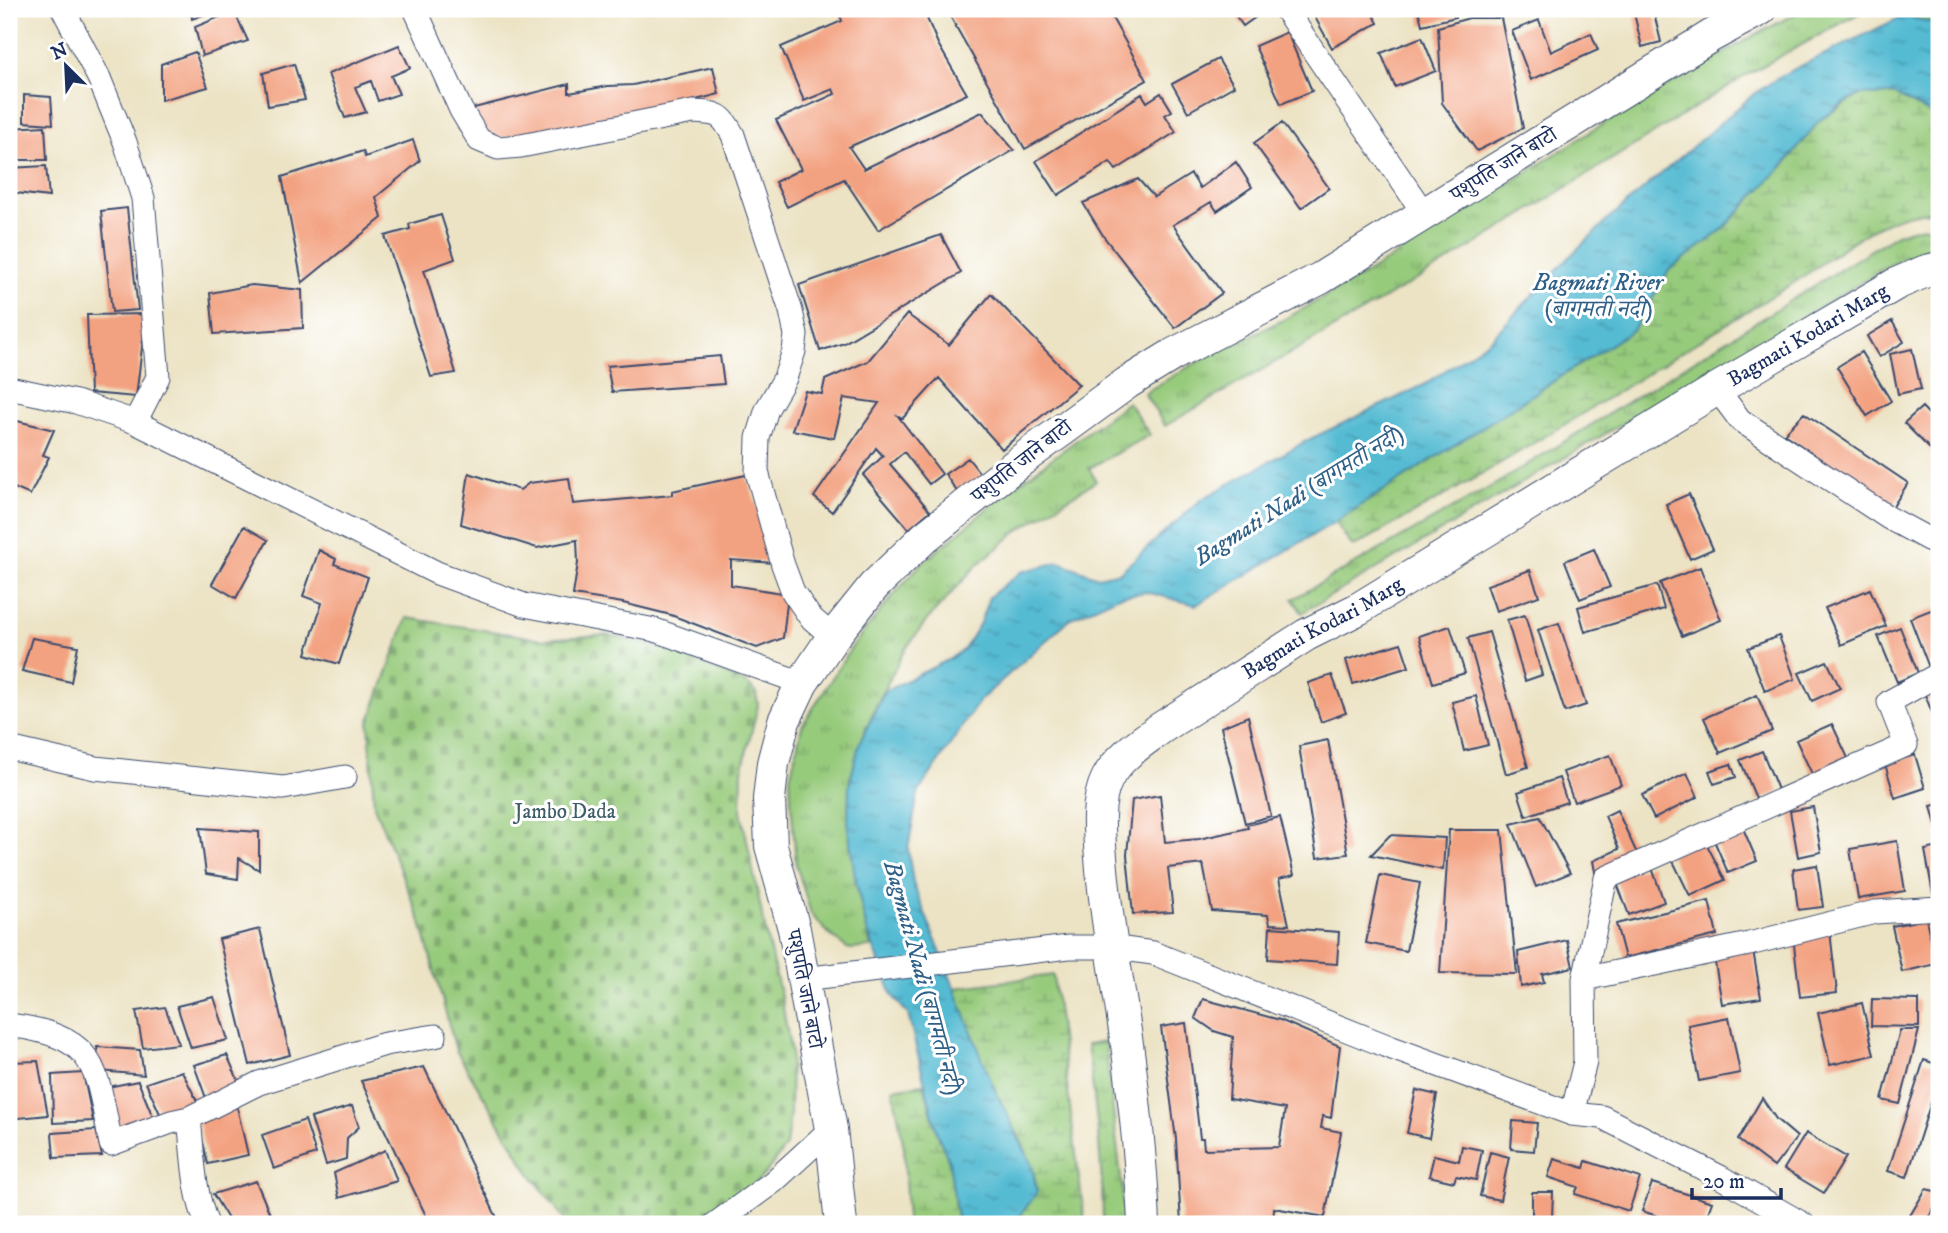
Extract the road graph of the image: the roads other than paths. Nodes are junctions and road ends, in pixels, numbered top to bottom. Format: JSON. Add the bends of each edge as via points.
{"nodes":[{"id":1,"x":63,"y":9,"type":"edge"},
{"id":2,"x":415,"y":9,"type":"edge"},
{"id":3,"x":1286,"y":9,"type":"edge"},
{"id":4,"x":1761,"y":9,"type":"edge"},
{"id":5,"x":1425,"y":215,"type":"junction"},
{"id":6,"x":1939,"y":268,"type":"edge"},
{"id":7,"x":9,"y":388,"type":"edge"},
{"id":8,"x":1717,"y":389,"type":"junction"},
{"id":9,"x":135,"y":422,"type":"junction"},
{"id":10,"x":1939,"y":545,"type":"edge"},
{"id":11,"x":833,"y":637,"type":"junction"},
{"id":12,"x":1939,"y":674,"type":"edge"},
{"id":13,"x":802,"y":683,"type":"junction"},
{"id":14,"x":9,"y":748,"type":"edge"},
{"id":15,"x":345,"y":777,"type":"dead end"},
{"id":16,"x":1939,"y":908,"type":"edge"},
{"id":17,"x":1110,"y":947,"type":"junction"},
{"id":18,"x":803,"y":979,"type":"junction"},
{"id":19,"x":1584,"y":979,"type":"junction"},
{"id":20,"x":9,"y":1025,"type":"edge"},
{"id":21,"x":435,"y":1037,"type":"dead end"},
{"id":22,"x":1572,"y":1114,"type":"junction"},
{"id":23,"x":189,"y":1118,"type":"junction"},
{"id":24,"x":831,"y":1129,"type":"junction"},
{"id":25,"x":207,"y":1224,"type":"edge"},
{"id":26,"x":715,"y":1224,"type":"edge"},
{"id":27,"x":841,"y":1224,"type":"edge"},
{"id":28,"x":1144,"y":1224,"type":"edge"},
{"id":29,"x":1803,"y":1224,"type":"edge"}],
"edges":[{"from":1,"to":9,"type":"street","via":[[99,78],[144,198],[158,377]]},
{"from":2,"to":11,"type":"street","via":[[461,110],[479,140],[498,148],[693,112],[724,118],[796,335],[785,378],[767,409],[758,438],[757,472],[793,592],[810,617]]},
{"from":3,"to":5,"type":"street"},
{"from":4,"to":5,"type":"main road","name":"पशुपति जाने बाटो"},
{"from":5,"to":11,"type":"main road","name":"पशुपति जाने बाटो","via":[[1321,278],[1127,383],[925,537],[874,586]]},
{"from":6,"to":8,"type":"main road","name":"Bagmati Kodari Marg","via":[[1896,284]]},
{"from":7,"to":9,"type":"street","via":[[76,402]]},
{"from":8,"to":10,"type":"street","via":[[1740,420],[1889,518]]},
{"from":8,"to":17,"type":"main road","name":"Bagmati Kodari Marg","via":[[1358,609],[1307,635],[1141,743],[1121,761],[1107,779],[1101,800],[1100,843]]},
{"from":9,"to":13,"type":"street","via":[[437,573],[524,606],[655,630]]},
{"from":11,"to":13,"type":"main road","name":"पशुपति जाने बाटो"},
{"from":12,"to":19,"type":"street","via":[[1889,702],[1906,745],[1606,878]]},
{"from":13,"to":18,"type":"main road","name":"पशुपति जाने बाटो","via":[[773,763],[769,799],[771,846]]},
{"from":14,"to":15,"type":"street","via":[[95,768],[283,788]]},
{"from":16,"to":19,"type":"street","via":[[1875,912]]},
{"from":17,"to":18,"type":"street","via":[[1069,947]]},
{"from":17,"to":22,"type":"street","via":[[1153,953],[1380,1044]]},
{"from":17,"to":28,"type":"main road","name":"Bagmati Kodari Marg","via":[[1131,1073]]},
{"from":18,"to":24,"type":"main road","name":"पशुपति जाने बाटो"},
{"from":19,"to":22,"type":"street","via":[[1584,1062]]},
{"from":20,"to":23,"type":"street","via":[[34,1028],[86,1055],[96,1071],[111,1144]]},
{"from":21,"to":23,"type":"street","via":[[385,1044],[259,1083]]},
{"from":22,"to":29,"type":"street","via":[[1602,1117]]},
{"from":23,"to":25,"type":"street","via":[[201,1211]]},
{"from":24,"to":26,"type":"street","via":[[774,1182]]},
{"from":24,"to":27,"type":"main road","name":"पशुपति जाने बाटो"}]}
